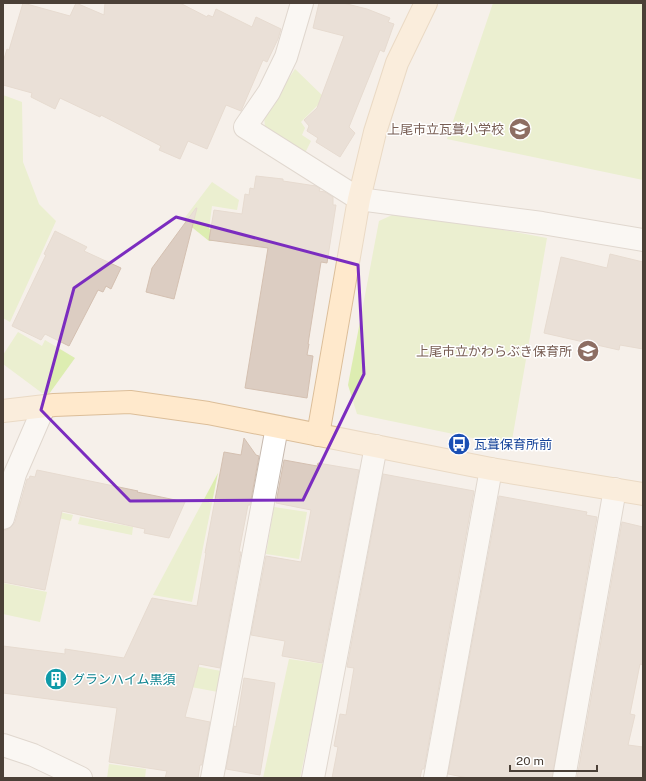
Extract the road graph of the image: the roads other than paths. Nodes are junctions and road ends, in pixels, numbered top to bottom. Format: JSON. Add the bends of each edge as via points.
{"nodes":[{"id":1,"x":302,"y":3,"type":"edge"},
{"id":2,"x":426,"y":3,"type":"edge"},
{"id":3,"x":358,"y":199,"type":"junction"},
{"id":4,"x":643,"y":240,"type":"edge"},
{"id":5,"x":44,"y":407,"type":"junction"},
{"id":6,"x":3,"y":411,"type":"edge"},
{"id":7,"x":277,"y":427,"type":"junction"},
{"id":8,"x":318,"y":435,"type":"junction"},
{"id":9,"x":376,"y":446,"type":"junction"},
{"id":10,"x":491,"y":469,"type":"junction"},
{"id":11,"x":615,"y":489,"type":"junction"},
{"id":12,"x":643,"y":494,"type":"edge"},
{"id":13,"x":3,"y":518,"type":"edge"},
{"id":14,"x":3,"y":745,"type":"edge"},
{"id":15,"x":81,"y":778,"type":"edge"},
{"id":16,"x":212,"y":778,"type":"edge"},
{"id":17,"x":313,"y":778,"type":"edge"},
{"id":18,"x":435,"y":778,"type":"edge"},
{"id":19,"x":564,"y":778,"type":"edge"}],
"edges":[{"from":1,"to":3,"type":"street","via":[[286,57],[269,92],[245,127]]},
{"from":2,"to":3,"type":"street","via":[[397,63],[375,132]]},
{"from":3,"to":4,"type":"street","via":[[542,223]]},
{"from":3,"to":8,"type":"street"},
{"from":5,"to":6,"type":"street"},
{"from":5,"to":7,"type":"street","via":[[130,402],[208,413]]},
{"from":5,"to":13,"type":"street","via":[[15,474]]},
{"from":7,"to":8,"type":"street"},
{"from":7,"to":16,"type":"street"},
{"from":8,"to":9,"type":"street"},
{"from":9,"to":10,"type":"street"},
{"from":9,"to":17,"type":"street"},
{"from":10,"to":11,"type":"street"},
{"from":10,"to":18,"type":"street"},
{"from":11,"to":12,"type":"street"},
{"from":11,"to":19,"type":"street"},
{"from":14,"to":15,"type":"street"}]}
